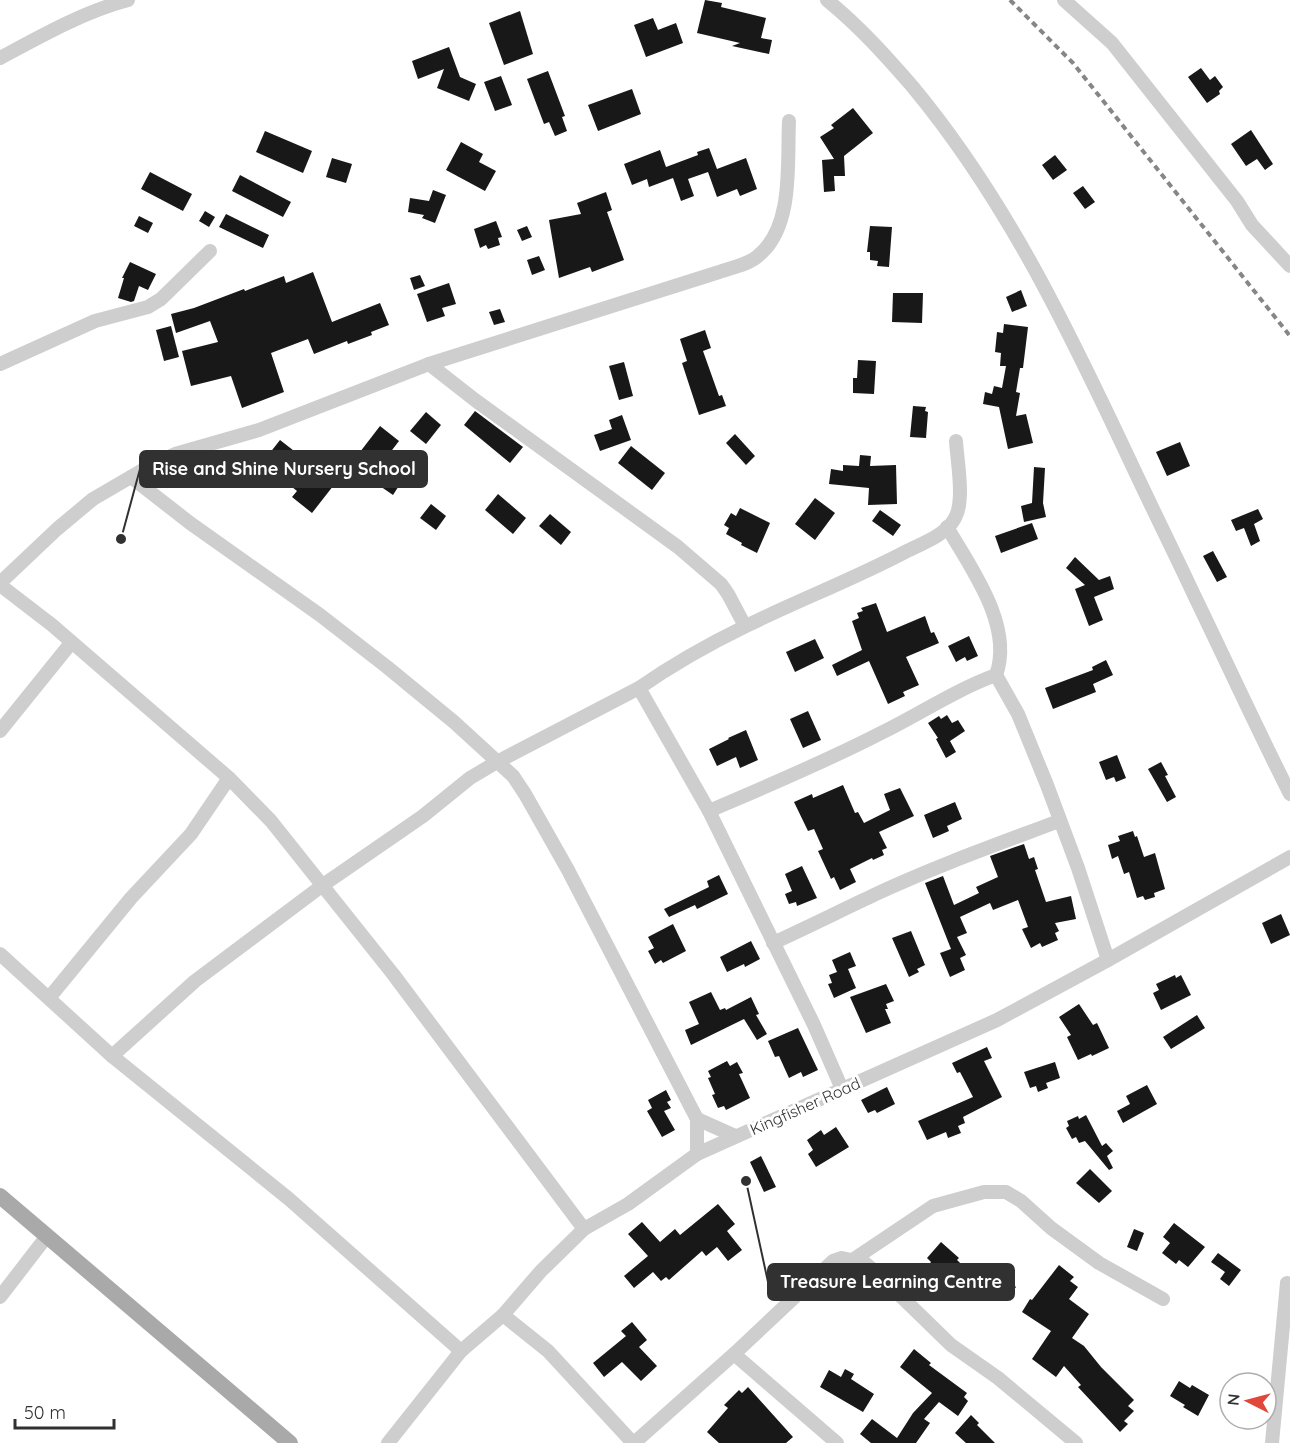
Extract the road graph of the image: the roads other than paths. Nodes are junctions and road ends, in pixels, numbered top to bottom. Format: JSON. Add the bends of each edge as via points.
{"nodes":[{"id":1,"x":128,"y":0,"type":"edge"},
{"id":2,"x":827,"y":0,"type":"edge"},
{"id":3,"x":1064,"y":0,"type":"edge"},
{"id":4,"x":0,"y":57,"type":"edge"},
{"id":5,"x":789,"y":121,"type":"dead end"},
{"id":6,"x":210,"y":252,"type":"dead end"},
{"id":7,"x":1290,"y":266,"type":"edge"},
{"id":8,"x":0,"y":364,"type":"edge"},
{"id":9,"x":429,"y":364,"type":"junction"},
{"id":10,"x":956,"y":441,"type":"dead end"},
{"id":11,"x":131,"y":477,"type":"junction"},
{"id":12,"x":947,"y":527,"type":"junction"},
{"id":13,"x":0,"y":584,"type":"edge"},
{"id":14,"x":745,"y":626,"type":"junction"},
{"id":15,"x":71,"y":643,"type":"junction"},
{"id":16,"x":996,"y":675,"type":"junction"},
{"id":17,"x":639,"y":688,"type":"junction"},
{"id":18,"x":0,"y":731,"type":"edge"},
{"id":19,"x":497,"y":762,"type":"junction"},
{"id":20,"x":229,"y":778,"type":"junction"},
{"id":21,"x":1290,"y":794,"type":"edge"},
{"id":22,"x":709,"y":811,"type":"junction"},
{"id":23,"x":1059,"y":821,"type":"junction"},
{"id":24,"x":1290,"y":857,"type":"edge"},
{"id":25,"x":323,"y":885,"type":"junction"},
{"id":26,"x":773,"y":943,"type":"junction"},
{"id":27,"x":0,"y":954,"type":"edge"},
{"id":28,"x":1108,"y":960,"type":"junction"},
{"id":29,"x":49,"y":998,"type":"junction"},
{"id":30,"x":112,"y":1056,"type":"junction"},
{"id":31,"x":842,"y":1089,"type":"junction"},
{"id":32,"x":697,"y":1119,"type":"junction"},
{"id":33,"x":735,"y":1136,"type":"junction"},
{"id":34,"x":698,"y":1154,"type":"junction"},
{"id":35,"x":0,"y":1196,"type":"edge"},
{"id":36,"x":584,"y":1229,"type":"junction"},
{"id":37,"x":47,"y":1236,"type":"junction"},
{"id":38,"x":854,"y":1259,"type":"junction"},
{"id":39,"x":1287,"y":1283,"type":"dead end"},
{"id":40,"x":0,"y":1297,"type":"edge"},
{"id":41,"x":1163,"y":1299,"type":"dead end"},
{"id":42,"x":503,"y":1315,"type":"junction"},
{"id":43,"x":461,"y":1352,"type":"junction"},
{"id":44,"x":734,"y":1354,"type":"junction"},
{"id":45,"x":290,"y":1443,"type":"edge"},
{"id":46,"x":388,"y":1443,"type":"edge"},
{"id":47,"x":634,"y":1443,"type":"edge"},
{"id":48,"x":837,"y":1443,"type":"edge"},
{"id":49,"x":1076,"y":1443,"type":"edge"},
{"id":50,"x":1272,"y":1443,"type":"edge"}],
"edges":[{"from":1,"to":4,"type":"street","via":[[49,31]]},
{"from":2,"to":21,"type":"street","via":[[880,47],[930,108],[1016,233],[1062,319]]},
{"from":3,"to":7,"type":"street","via":[[1118,51],[1252,225]]},
{"from":5,"to":9,"type":"street","via":[[786,202],[770,242],[759,256]]},
{"from":6,"to":8,"type":"street","via":[[148,307],[95,321]]},
{"from":9,"to":11,"type":"street","via":[[259,430],[175,454]]},
{"from":9,"to":14,"type":"street","via":[[678,547],[721,584]]},
{"from":10,"to":12,"type":"street","via":[[958,506],[956,517]]},
{"from":11,"to":13,"type":"street","via":[[93,499]]},
{"from":11,"to":19,"type":"street","via":[[329,621],[421,694]]},
{"from":12,"to":14,"type":"street","via":[[872,570]]},
{"from":12,"to":16,"type":"street","via":[[993,613],[1002,650]]},
{"from":13,"to":15,"type":"street"},
{"from":14,"to":17,"type":"street"},
{"from":15,"to":18,"type":"street"},
{"from":15,"to":20,"type":"street"},
{"from":16,"to":22,"type":"street","via":[[960,689],[863,742]]},
{"from":16,"to":23,"type":"street","via":[[1018,714]]},
{"from":17,"to":19,"type":"street"},
{"from":17,"to":22,"type":"street"},
{"from":19,"to":25,"type":"street"},
{"from":19,"to":32,"type":"street","via":[[513,776],[536,813]]},
{"from":20,"to":25,"type":"street","via":[[271,821]]},
{"from":20,"to":29,"type":"street","via":[[191,834],[131,898]]},
{"from":22,"to":26,"type":"street"},
{"from":23,"to":26,"type":"street","via":[[936,868]]},
{"from":23,"to":28,"type":"street"},
{"from":24,"to":28,"type":"street","name":"Kingfisher Road"},
{"from":25,"to":30,"type":"street","via":[[195,981]]},
{"from":25,"to":36,"type":"street"},
{"from":26,"to":31,"type":"street"},
{"from":27,"to":29,"type":"street"},
{"from":28,"to":31,"type":"street","name":"Kingfisher Road","via":[[997,1020]]},
{"from":29,"to":30,"type":"street"},
{"from":30,"to":43,"type":"street","via":[[290,1200]]},
{"from":31,"to":33,"type":"street","name":"Kingfisher Road"},
{"from":32,"to":33,"type":"street"},
{"from":32,"to":34,"type":"street"},
{"from":33,"to":34,"type":"street","name":"Kingfisher Road"},
{"from":34,"to":36,"type":"street","name":"Kingfisher Road","via":[[628,1204]]},
{"from":35,"to":37,"type":"main road"},
{"from":36,"to":42,"type":"street","name":"Kingfisher Road"},
{"from":37,"to":40,"type":"street"},
{"from":37,"to":45,"type":"main road"},
{"from":38,"to":41,"type":"street","via":[[933,1206],[984,1192],[1006,1192],[1099,1263]]},
{"from":38,"to":44,"type":"street","via":[[833,1261]]},
{"from":38,"to":49,"type":"street","via":[[878,1274],[951,1345],[998,1378]]},
{"from":39,"to":50,"type":"street"},
{"from":42,"to":43,"type":"street","name":"Kingfisher Road"},
{"from":42,"to":47,"type":"street","via":[[548,1351]]},
{"from":43,"to":46,"type":"street","name":"Kingfisher Road"},
{"from":44,"to":47,"type":"street"},
{"from":44,"to":48,"type":"street"}]}
